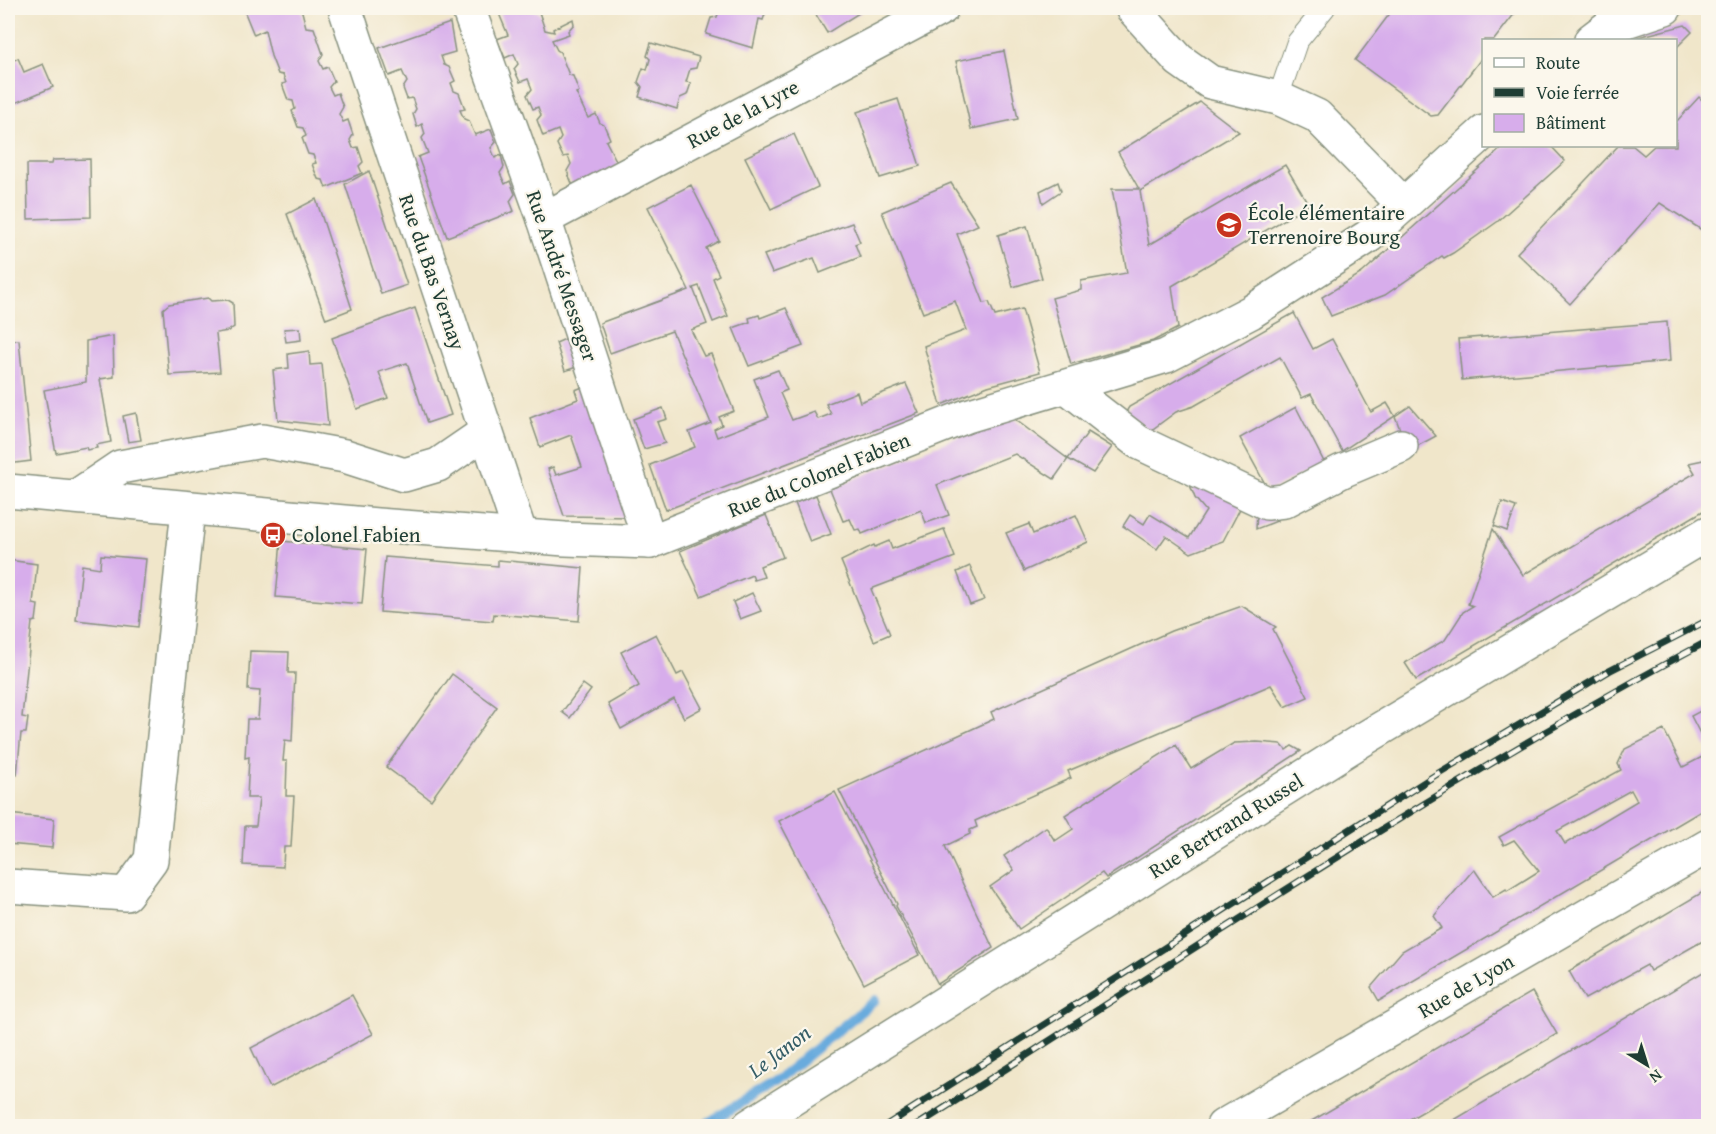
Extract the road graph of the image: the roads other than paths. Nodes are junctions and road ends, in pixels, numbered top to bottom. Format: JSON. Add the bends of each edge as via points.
{"nodes":[{"id":1,"x":345,"y":8,"type":"edge"},
{"id":2,"x":942,"y":8,"type":"edge"},
{"id":3,"x":1132,"y":8,"type":"edge"},
{"id":4,"x":1325,"y":8,"type":"edge"},
{"id":5,"x":1665,"y":8,"type":"edge"},
{"id":6,"x":469,"y":10,"type":"edge"},
{"id":7,"x":1592,"y":39,"type":"edge"},
{"id":8,"x":1278,"y":98,"type":"junction"},
{"id":9,"x":1482,"y":134,"type":"edge"},
{"id":10,"x":1404,"y":205,"type":"junction"},
{"id":11,"x":544,"y":219,"type":"junction"},
{"id":12,"x":1067,"y":387,"type":"junction"},
{"id":13,"x":486,"y":432,"type":"junction"},
{"id":14,"x":1401,"y":446,"type":"dead end"},
{"id":15,"x":8,"y":491,"type":"edge"},
{"id":16,"x":77,"y":496,"type":"junction"},
{"id":17,"x":188,"y":509,"type":"junction"},
{"id":18,"x":1708,"y":533,"type":"edge"},
{"id":19,"x":521,"y":536,"type":"junction"},
{"id":20,"x":650,"y":542,"type":"junction"},
{"id":21,"x":1708,"y":846,"type":"edge"},
{"id":22,"x":8,"y":886,"type":"edge"},
{"id":23,"x":748,"y":1126,"type":"edge"},
{"id":24,"x":1223,"y":1126,"type":"edge"}],
"edges":[{"from":1,"to":13,"type":"street","name":"Rue du Bas Vernay"},
{"from":2,"to":11,"type":"street","name":"Rue de la Lyre"},
{"from":3,"to":8,"type":"street","via":[[1179,60],[1210,82]]},
{"from":4,"to":8,"type":"lane","via":[[1296,42]]},
{"from":5,"to":7,"type":"street","via":[[1608,27]]},
{"from":6,"to":11,"type":"street","name":"Rue André Messager"},
{"from":8,"to":10,"type":"street","via":[[1317,116]]},
{"from":9,"to":10,"type":"street","name":"Rue du Colonel Fabien"},
{"from":10,"to":12,"type":"street","name":"Rue du Colonel Fabien","via":[[1369,236],[1251,312],[1166,356]]},
{"from":11,"to":20,"type":"street","name":"Rue André Messager"},
{"from":12,"to":14,"type":"street","via":[[1138,442],[1267,503],[1284,501]]},
{"from":12,"to":20,"type":"street","name":"Rue du Colonel Fabien","via":[[967,416]]},
{"from":13,"to":16,"type":"street","via":[[438,465],[404,475],[345,456],[262,441],[120,468]]},
{"from":13,"to":19,"type":"street","name":"Rue du Bas Vernay"},
{"from":15,"to":16,"type":"street","name":"Rue du Colonel Fabien"},
{"from":16,"to":17,"type":"street","name":"Rue du Colonel Fabien"},
{"from":17,"to":19,"type":"street","name":"Rue du Colonel Fabien"},
{"from":17,"to":22,"type":"street","via":[[151,860],[126,894]]},
{"from":18,"to":23,"type":"street","name":"Rue Bertrand Russel","via":[[1362,740]]},
{"from":19,"to":20,"type":"street","name":"Rue du Colonel Fabien"},
{"from":21,"to":24,"type":"street","name":"Rue de Lyon"}]}
